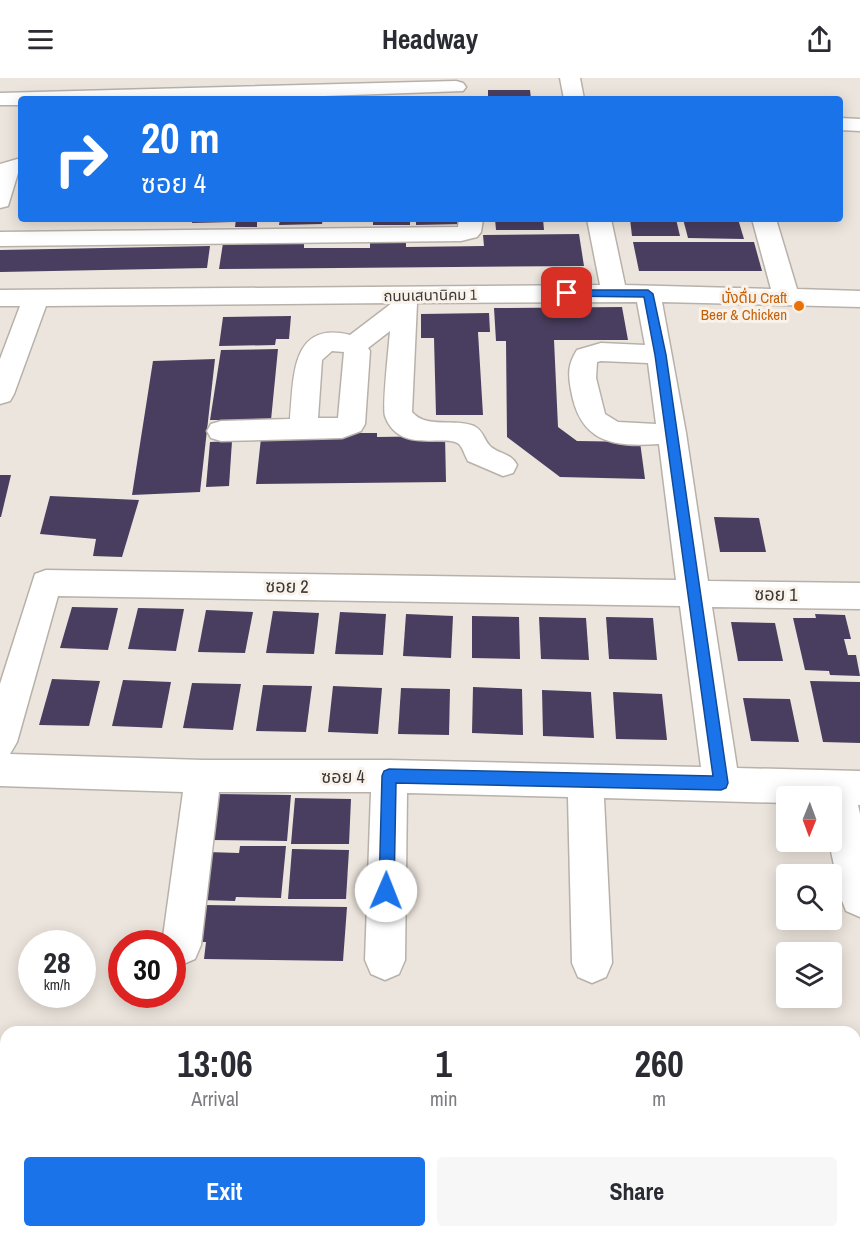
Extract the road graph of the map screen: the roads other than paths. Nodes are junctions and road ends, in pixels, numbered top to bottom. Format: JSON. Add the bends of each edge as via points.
{"nodes":[{"id":1,"x":570,"y":78,"type":"edge"},
{"id":2,"x":456,"y":87,"type":"dead end"},
{"id":3,"x":114,"y":96,"type":"edge"},
{"id":4,"x":573,"y":96,"type":"edge"},
{"id":5,"x":0,"y":99,"type":"edge"},
{"id":6,"x":18,"y":99,"type":"edge"},
{"id":7,"x":843,"y":124,"type":"edge"},
{"id":8,"x":860,"y":125,"type":"edge"},
{"id":9,"x":18,"y":166,"type":"edge"},
{"id":10,"x":1,"y":192,"type":"edge"},
{"id":11,"x":471,"y":222,"type":"edge"},
{"id":12,"x":600,"y":222,"type":"edge"},
{"id":13,"x":765,"y":222,"type":"edge"},
{"id":14,"x":0,"y":239,"type":"edge"},
{"id":15,"x":614,"y":293,"type":"junction"},
{"id":16,"x":648,"y":294,"type":"junction"},
{"id":17,"x":786,"y":297,"type":"junction"},
{"id":18,"x":0,"y":298,"type":"edge"},
{"id":19,"x":36,"y":298,"type":"junction"},
{"id":20,"x":860,"y":299,"type":"edge"},
{"id":21,"x":405,"y":301,"type":"junction"},
{"id":22,"x":354,"y":345,"type":"junction"},
{"id":23,"x":660,"y":355,"type":"junction"},
{"id":24,"x":0,"y":394,"type":"edge"},
{"id":25,"x":303,"y":428,"type":"junction"},
{"id":26,"x":221,"y":431,"type":"dead end"},
{"id":27,"x":672,"y":434,"type":"junction"},
{"id":28,"x":503,"y":465,"type":"dead end"},
{"id":29,"x":693,"y":592,"type":"junction"},
{"id":30,"x":860,"y":596,"type":"edge"},
{"id":31,"x":0,"y":742,"type":"edge"},
{"id":32,"x":0,"y":770,"type":"edge"},
{"id":33,"x":203,"y":776,"type":"junction"},
{"id":34,"x":389,"y":776,"type":"junction"},
{"id":35,"x":585,"y":781,"type":"junction"},
{"id":36,"x":721,"y":783,"type":"junction"},
{"id":37,"x":848,"y":787,"type":"edge"},
{"id":38,"x":860,"y":898,"type":"edge"},
{"id":39,"x":183,"y":930,"type":"edge"},
{"id":40,"x":385,"y":960,"type":"dead end"},
{"id":41,"x":592,"y":963,"type":"dead end"}],
"edges":[{"from":1,"to":4,"type":"street"},
{"from":2,"to":3,"type":"street"},
{"from":5,"to":6,"type":"street"},
{"from":7,"to":8,"type":"street"},
{"from":9,"to":10,"type":"street","via":[[8,169]]},
{"from":11,"to":14,"type":"street","via":[[470,232],[461,234]]},
{"from":12,"to":15,"type":"street"},
{"from":13,"to":17,"type":"street"},
{"from":15,"to":16,"type":"street","name":"ถนนเสนานิคม 1"},
{"from":15,"to":21,"type":"street","name":"ถนนเสนานิคม 1"},
{"from":16,"to":17,"type":"street","name":"ถนนเสนานิคม 1"},
{"from":16,"to":23,"type":"street"},
{"from":17,"to":20,"type":"street","name":"ถนนเสนานิคม 1"},
{"from":18,"to":19,"type":"street","name":"ถนนเสนานิคม 1"},
{"from":19,"to":21,"type":"street","name":"ถนนเสนานิคม 1"},
{"from":19,"to":24,"type":"street"},
{"from":21,"to":22,"type":"street"},
{"from":21,"to":28,"type":"street","via":[[398,414],[403,423],[418,432],[463,434],[473,440],[478,453]]},
{"from":22,"to":25,"type":"street","via":[[334,341],[314,350],[309,359]]},
{"from":22,"to":25,"type":"street","via":[[357,351],[351,424],[342,428]]},
{"from":23,"to":27,"type":"street"},
{"from":23,"to":27,"type":"street","via":[[601,352],[586,356],[580,369],[590,414],[602,425],[614,432]]},
{"from":25,"to":26,"type":"street"},
{"from":27,"to":29,"type":"street"},
{"from":29,"to":30,"type":"street","name":"ซอย 1"},
{"from":29,"to":31,"type":"street","name":"ซอย 2","via":[[46,582]]},
{"from":29,"to":36,"type":"street"},
{"from":32,"to":33,"type":"street","name":"ซอย 4"},
{"from":33,"to":34,"type":"street","name":"ซอย 4"},
{"from":33,"to":39,"type":"street"},
{"from":34,"to":35,"type":"street","name":"ซอย 4"},
{"from":34,"to":40,"type":"street"},
{"from":35,"to":36,"type":"street","name":"ซอย 4"},
{"from":35,"to":41,"type":"street"},
{"from":36,"to":37,"type":"street","name":"ซอย 4"},
{"from":37,"to":38,"type":"street"}]}
